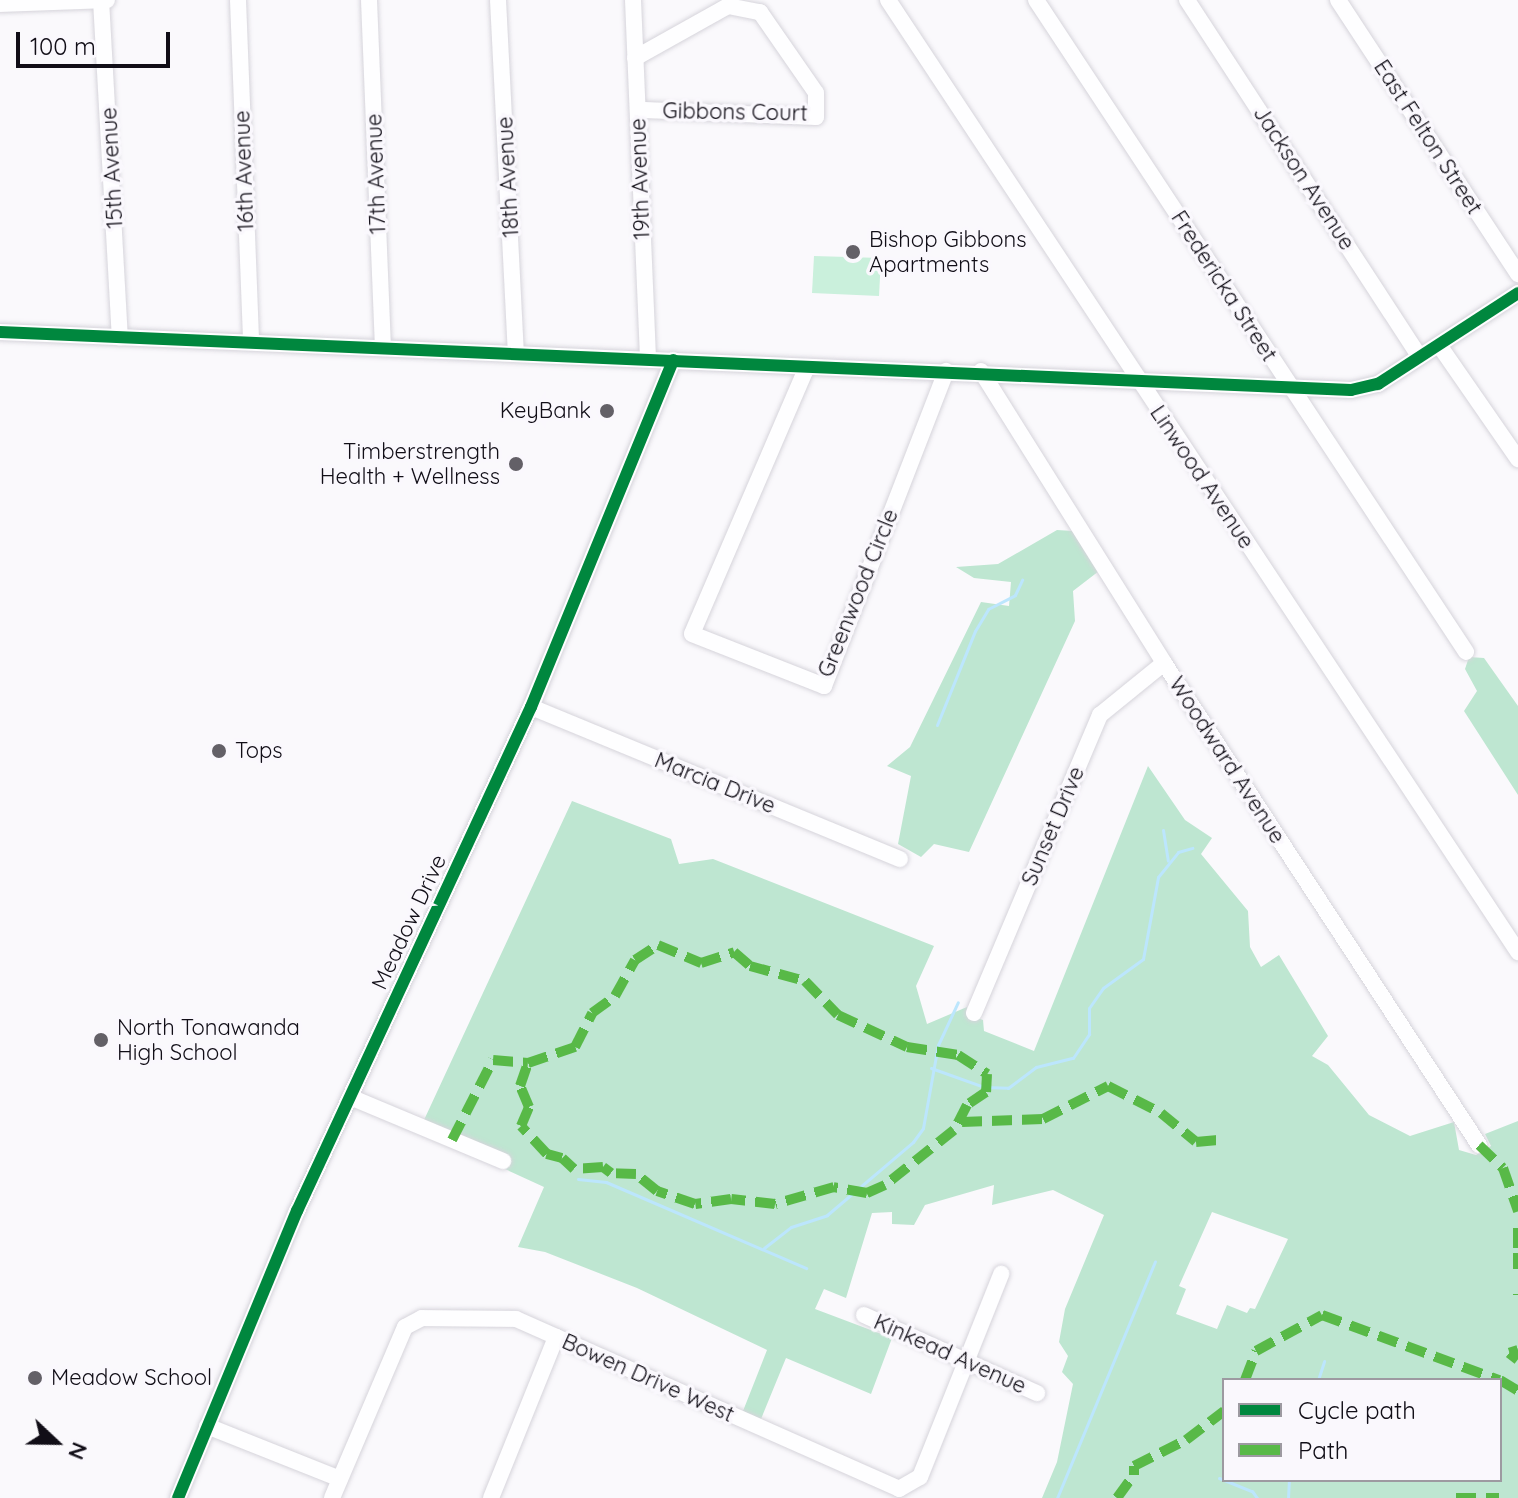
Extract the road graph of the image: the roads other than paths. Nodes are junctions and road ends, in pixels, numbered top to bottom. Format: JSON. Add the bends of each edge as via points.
{"nodes":[{"id":1,"x":103,"y":0,"type":"edge"},
{"id":2,"x":238,"y":0,"type":"edge"},
{"id":3,"x":369,"y":0,"type":"edge"},
{"id":4,"x":498,"y":0,"type":"edge"},
{"id":5,"x":633,"y":0,"type":"edge"},
{"id":6,"x":888,"y":0,"type":"edge"},
{"id":7,"x":1036,"y":0,"type":"edge"},
{"id":8,"x":1187,"y":0,"type":"edge"},
{"id":9,"x":1338,"y":0,"type":"edge"},
{"id":10,"x":0,"y":4,"type":"edge"},
{"id":11,"x":635,"y":58,"type":"junction"},
{"id":12,"x":638,"y":110,"type":"junction"},
{"id":13,"x":1518,"y":274,"type":"edge"},
{"id":14,"x":1518,"y":293,"type":"edge"},
{"id":15,"x":0,"y":332,"type":"edge"},
{"id":16,"x":120,"y":337,"type":"junction"},
{"id":17,"x":251,"y":342,"type":"junction"},
{"id":18,"x":1439,"y":345,"type":"junction"},
{"id":19,"x":383,"y":347,"type":"junction"},
{"id":20,"x":516,"y":353,"type":"junction"},
{"id":21,"x":1420,"y":357,"type":"junction"},
{"id":22,"x":648,"y":359,"type":"junction"},
{"id":23,"x":673,"y":360,"type":"junction"},
{"id":24,"x":806,"y":369,"type":"junction"},
{"id":25,"x":946,"y":371,"type":"junction"},
{"id":26,"x":981,"y":371,"type":"junction"},
{"id":27,"x":1137,"y":379,"type":"junction"},
{"id":28,"x":1288,"y":384,"type":"junction"},
{"id":29,"x":1518,"y":459,"type":"edge"},
{"id":30,"x":1466,"y":652,"type":"dead end"},
{"id":31,"x":1164,"y":663,"type":"junction"},
{"id":32,"x":531,"y":707,"type":"junction"},
{"id":33,"x":900,"y":859,"type":"dead end"},
{"id":34,"x":1518,"y":952,"type":"edge"},
{"id":35,"x":974,"y":1013,"type":"dead end"},
{"id":36,"x":350,"y":1097,"type":"junction"},
{"id":37,"x":1479,"y":1145,"type":"dead end"},
{"id":38,"x":503,"y":1161,"type":"dead end"},
{"id":39,"x":1001,"y":1274,"type":"dead end"},
{"id":40,"x":864,"y":1315,"type":"dead end"},
{"id":41,"x":556,"y":1337,"type":"junction"},
{"id":42,"x":966,"y":1362,"type":"junction"},
{"id":43,"x":1037,"y":1393,"type":"dead end"},
{"id":44,"x":207,"y":1426,"type":"junction"},
{"id":45,"x":340,"y":1479,"type":"junction"},
{"id":46,"x":494,"y":1497,"type":"edge"},
{"id":47,"x":178,"y":1498,"type":"edge"},
{"id":48,"x":332,"y":1498,"type":"edge"}],
"edges":[{"from":1,"to":10,"type":"street"},
{"from":1,"to":16,"type":"street","name":"15th Avenue"},
{"from":2,"to":17,"type":"street","name":"16th Avenue"},
{"from":3,"to":19,"type":"street","name":"17th Avenue"},
{"from":4,"to":20,"type":"street","name":"18th Avenue"},
{"from":5,"to":11,"type":"street","name":"19th Avenue"},
{"from":6,"to":27,"type":"street","name":"Linwood Avenue"},
{"from":7,"to":28,"type":"street","name":"Fredericka Street"},
{"from":8,"to":21,"type":"street","name":"Jackson Avenue"},
{"from":9,"to":13,"type":"street","name":"East Felton Street"},
{"from":11,"to":12,"type":"street","name":"19th Avenue"},
{"from":11,"to":12,"type":"street","name":"Gibbons Court","via":[[728,6],[760,12],[816,93],[816,117]]},
{"from":12,"to":22,"type":"street","name":"19th Avenue"},
{"from":14,"to":18,"type":"street"},
{"from":15,"to":16,"type":"street"},
{"from":16,"to":17,"type":"street"},
{"from":17,"to":19,"type":"street"},
{"from":18,"to":21,"type":"street"},
{"from":18,"to":29,"type":"street"},
{"from":19,"to":20,"type":"street"},
{"from":20,"to":22,"type":"street"},
{"from":21,"to":28,"type":"street","via":[[1378,384],[1351,390]]},
{"from":22,"to":23,"type":"street"},
{"from":23,"to":24,"type":"street"},
{"from":23,"to":32,"type":"street","name":"Meadow Drive"},
{"from":24,"to":25,"type":"street"},
{"from":24,"to":25,"type":"street","name":"Greenwood Circle","via":[[692,634],[824,686]]},
{"from":25,"to":26,"type":"street"},
{"from":26,"to":27,"type":"street"},
{"from":26,"to":31,"type":"street","name":"Woodward Avenue"},
{"from":27,"to":28,"type":"street"},
{"from":27,"to":34,"type":"street","name":"Linwood Avenue"},
{"from":28,"to":30,"type":"street","name":"Fredericka Street"},
{"from":31,"to":35,"type":"street","name":"Sunset Drive","via":[[1100,715]]},
{"from":31,"to":37,"type":"street","name":"Woodward Avenue"},
{"from":32,"to":33,"type":"street","name":"Marcia Drive"},
{"from":32,"to":36,"type":"street","name":"Meadow Drive"},
{"from":36,"to":38,"type":"street"},
{"from":36,"to":44,"type":"street","name":"Meadow Drive"},
{"from":39,"to":42,"type":"street"},
{"from":40,"to":42,"type":"street","name":"Kinkead Avenue"},
{"from":41,"to":42,"type":"street","name":"Bowen Drive West","via":[[899,1489],[920,1477]]},
{"from":41,"to":45,"type":"street","name":"Bowen Drive West","via":[[516,1319],[422,1318],[405,1327]]},
{"from":41,"to":46,"type":"street"},
{"from":42,"to":43,"type":"street","name":"Kinkead Avenue"},
{"from":44,"to":45,"type":"street"},
{"from":44,"to":47,"type":"street","name":"Meadow Drive"},
{"from":45,"to":48,"type":"street","name":"Bowen Drive West"}]}
